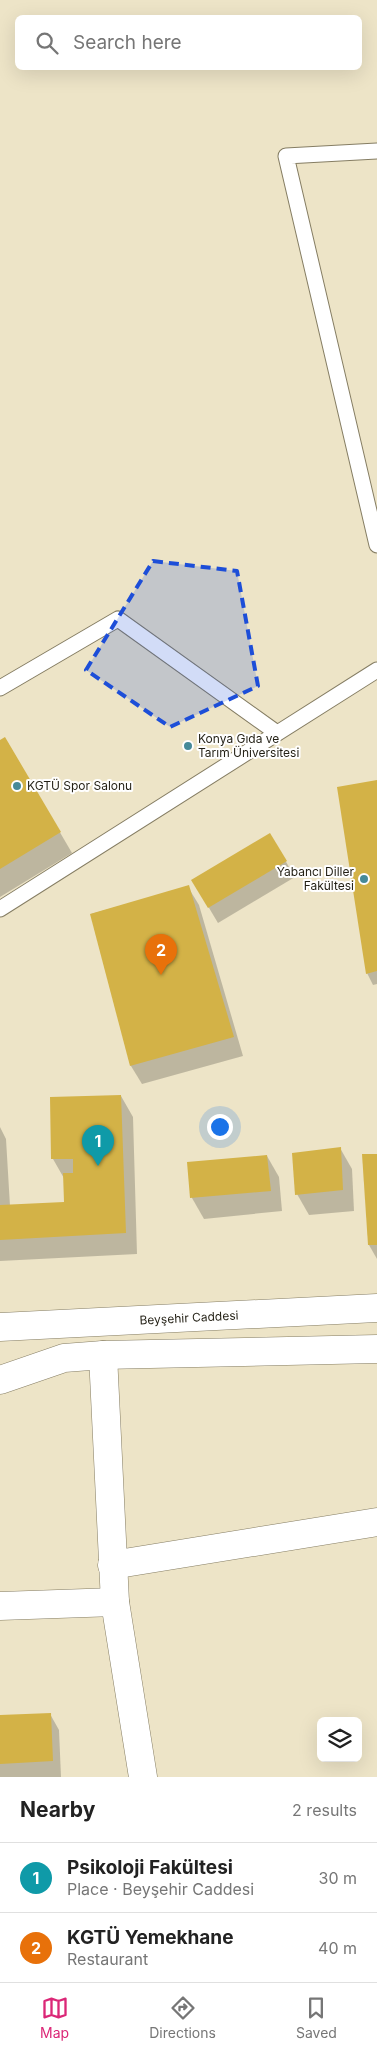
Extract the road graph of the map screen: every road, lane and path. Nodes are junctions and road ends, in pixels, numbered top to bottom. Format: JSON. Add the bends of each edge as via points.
{"nodes":[{"id":1,"x":377,"y":151,"type":"edge"},
{"id":2,"x":377,"y":545,"type":"edge"},
{"id":3,"x":377,"y":670,"type":"edge"},
{"id":4,"x":0,"y":688,"type":"edge"},
{"id":5,"x":277,"y":733,"type":"junction"},
{"id":6,"x":0,"y":909,"type":"edge"},
{"id":7,"x":377,"y":1308,"type":"edge"},
{"id":8,"x":4,"y":1324,"type":"edge"},
{"id":9,"x":377,"y":1349,"type":"edge"},
{"id":10,"x":103,"y":1355,"type":"junction"},
{"id":11,"x":64,"y":1358,"type":"junction"},
{"id":12,"x":0,"y":1360,"type":"edge"},
{"id":13,"x":0,"y":1380,"type":"edge"},
{"id":14,"x":377,"y":1522,"type":"edge"},
{"id":15,"x":112,"y":1565,"type":"junction"},
{"id":16,"x":115,"y":1602,"type":"junction"},
{"id":17,"x":0,"y":1606,"type":"edge"},
{"id":18,"x":143,"y":1777,"type":"edge"}],
"edges":[{"from":1,"to":2,"type":"lane","via":[[286,156]]},
{"from":3,"to":5,"type":"lane"},
{"from":4,"to":5,"type":"lane","via":[[118,619]]},
{"from":5,"to":6,"type":"lane"},
{"from":7,"to":8,"type":"main road","name":"Beyşehir Caddesi"},
{"from":9,"to":10,"type":"main road"},
{"from":10,"to":11,"type":"main road"},
{"from":10,"to":15,"type":"main road"},
{"from":11,"to":12,"type":"main road"},
{"from":11,"to":13,"type":"main road"},
{"from":14,"to":15,"type":"main road"},
{"from":15,"to":16,"type":"main road"},
{"from":16,"to":17,"type":"main road"},
{"from":16,"to":18,"type":"main road"}]}
